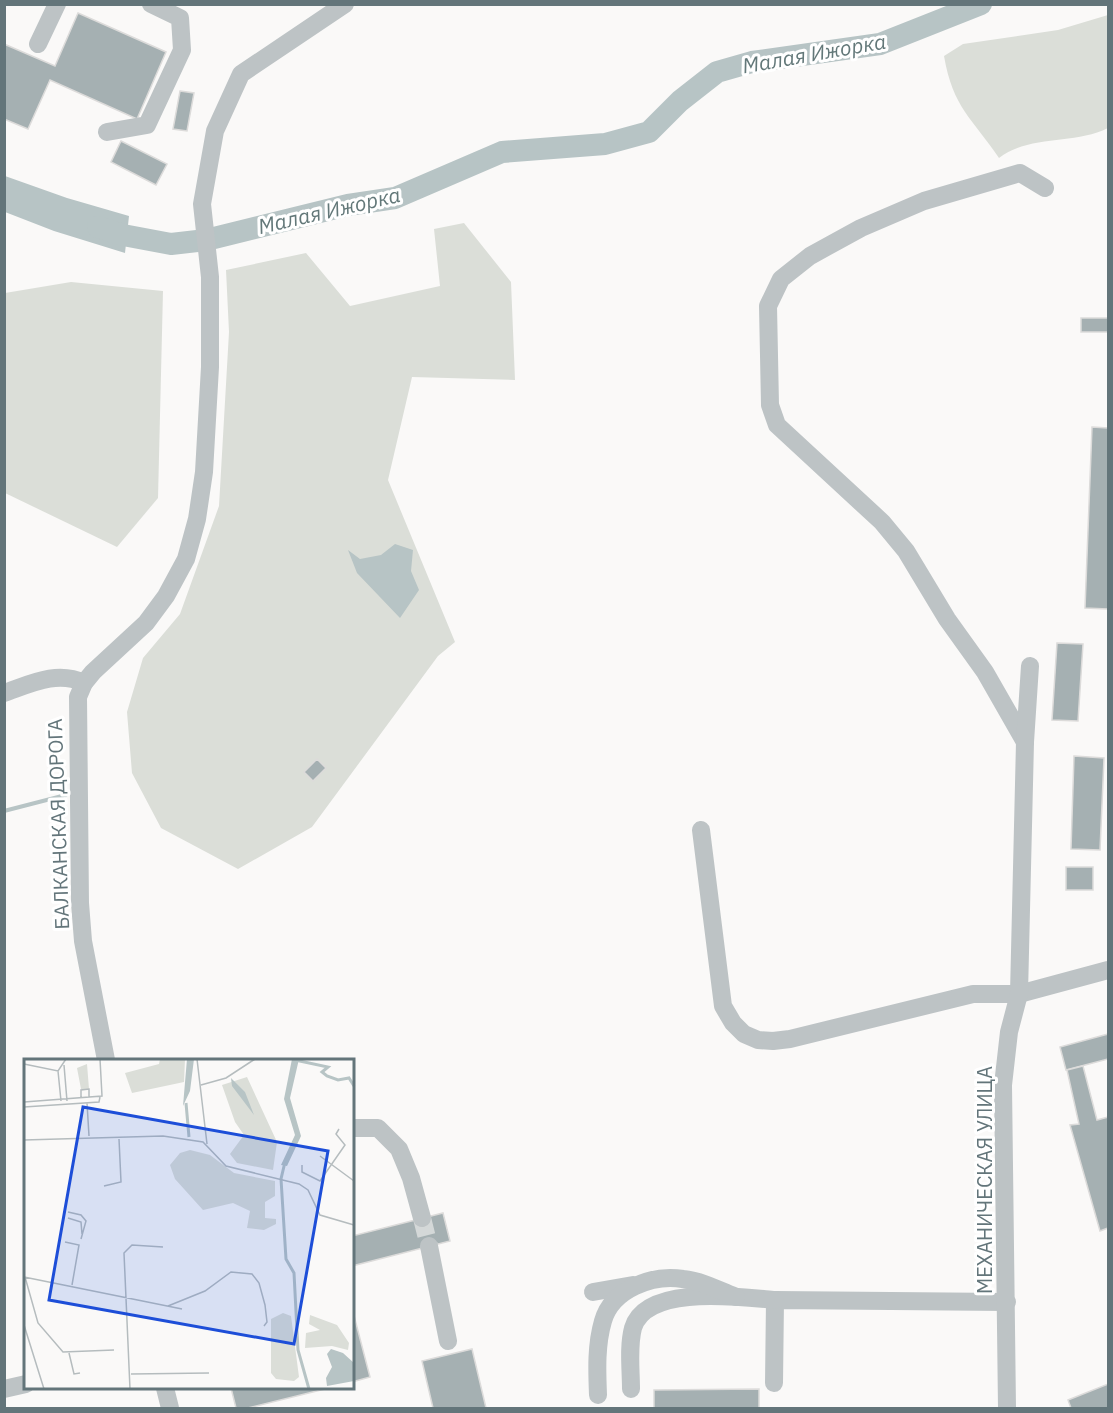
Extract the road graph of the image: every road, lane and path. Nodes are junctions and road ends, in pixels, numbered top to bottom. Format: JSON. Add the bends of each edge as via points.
{"nodes":[{"id":1,"x":57,"y":4,"type":"edge"},
{"id":2,"x":151,"y":4,"type":"edge"},
{"id":3,"x":345,"y":4,"type":"edge"},
{"id":4,"x":38,"y":44,"type":"dead end"},
{"id":5,"x":106,"y":132,"type":"dead end"},
{"id":6,"x":1045,"y":188,"type":"dead end"},
{"id":7,"x":1030,"y":666,"type":"dead end"},
{"id":8,"x":84,"y":683,"type":"junction"},
{"id":9,"x":4,"y":693,"type":"edge"},
{"id":10,"x":1025,"y":742,"type":"junction"},
{"id":11,"x":701,"y":830,"type":"dead end"},
{"id":12,"x":1108,"y":970,"type":"edge"},
{"id":13,"x":1018,"y":994,"type":"junction"},
{"id":14,"x":106,"y":1059,"type":"edge"},
{"id":15,"x":354,"y":1128,"type":"edge"},
{"id":16,"x":422,"y":1218,"type":"tunnel mouth"},
{"id":17,"x":429,"y":1246,"type":"tunnel mouth"},
{"id":18,"x":634,"y":1285,"type":"junction"},
{"id":19,"x":593,"y":1292,"type":"dead end"},
{"id":20,"x":736,"y":1297,"type":"junction"},
{"id":21,"x":775,"y":1300,"type":"junction"},
{"id":22,"x":1007,"y":1302,"type":"junction"},
{"id":23,"x":448,"y":1341,"type":"dead end"},
{"id":24,"x":774,"y":1383,"type":"dead end"},
{"id":25,"x":24,"y":1384,"type":"edge"},
{"id":26,"x":4,"y":1389,"type":"edge"},
{"id":27,"x":165,"y":1389,"type":"edge"},
{"id":28,"x":631,"y":1389,"type":"dead end"},
{"id":29,"x":598,"y":1395,"type":"dead end"},
{"id":30,"x":170,"y":1408,"type":"edge"},
{"id":31,"x":1006,"y":1408,"type":"edge"}],
"edges":[{"from":1,"to":4,"type":"street"},
{"from":2,"to":5,"type":"street","via":[[180,18],[182,50],[147,125]]},
{"from":3,"to":8,"type":"street","via":[[241,74],[215,131],[202,204],[208,264],[210,367],[197,519],[186,559],[166,596],[146,623]]},
{"from":6,"to":10,"type":"street","via":[[1020,173],[924,201],[861,228],[810,256],[781,279],[768,306],[770,405],[777,425],[882,522],[906,551],[985,672]]},
{"from":7,"to":10,"type":"street","name":"МЕХАНИЧЕСКАЯ УЛИЦА"},
{"from":8,"to":9,"type":"street","via":[[63,677]]},
{"from":8,"to":14,"type":"street","name":"БАЛКАНСКАЯ ДОРОГА","via":[[76,711],[80,903]]},
{"from":10,"to":13,"type":"street","name":"МЕХАНИЧЕСКАЯ УЛИЦА"},
{"from":11,"to":13,"type":"street","via":[[723,1006],[744,1034],[766,1040],[790,1039],[973,994]]},
{"from":12,"to":13,"type":"street"},
{"from":13,"to":22,"type":"street","name":"МЕХАНИЧЕСКАЯ УЛИЦА","via":[[1003,1085]]},
{"from":15,"to":16,"type":"street","via":[[378,1128],[399,1149]]},
{"from":17,"to":23,"type":"street"},
{"from":18,"to":19,"type":"street"},
{"from":18,"to":20,"type":"street","via":[[681,1278]]},
{"from":18,"to":29,"type":"street","via":[[603,1318],[597,1364]]},
{"from":20,"to":21,"type":"street"},
{"from":20,"to":28,"type":"street","via":[[660,1301],[643,1312],[633,1326]]},
{"from":21,"to":22,"type":"street"},
{"from":21,"to":24,"type":"street"},
{"from":22,"to":31,"type":"street","name":"МЕХАНИЧЕСКАЯ УЛИЦА"},
{"from":25,"to":26,"type":"street"},
{"from":27,"to":30,"type":"street"}]}
